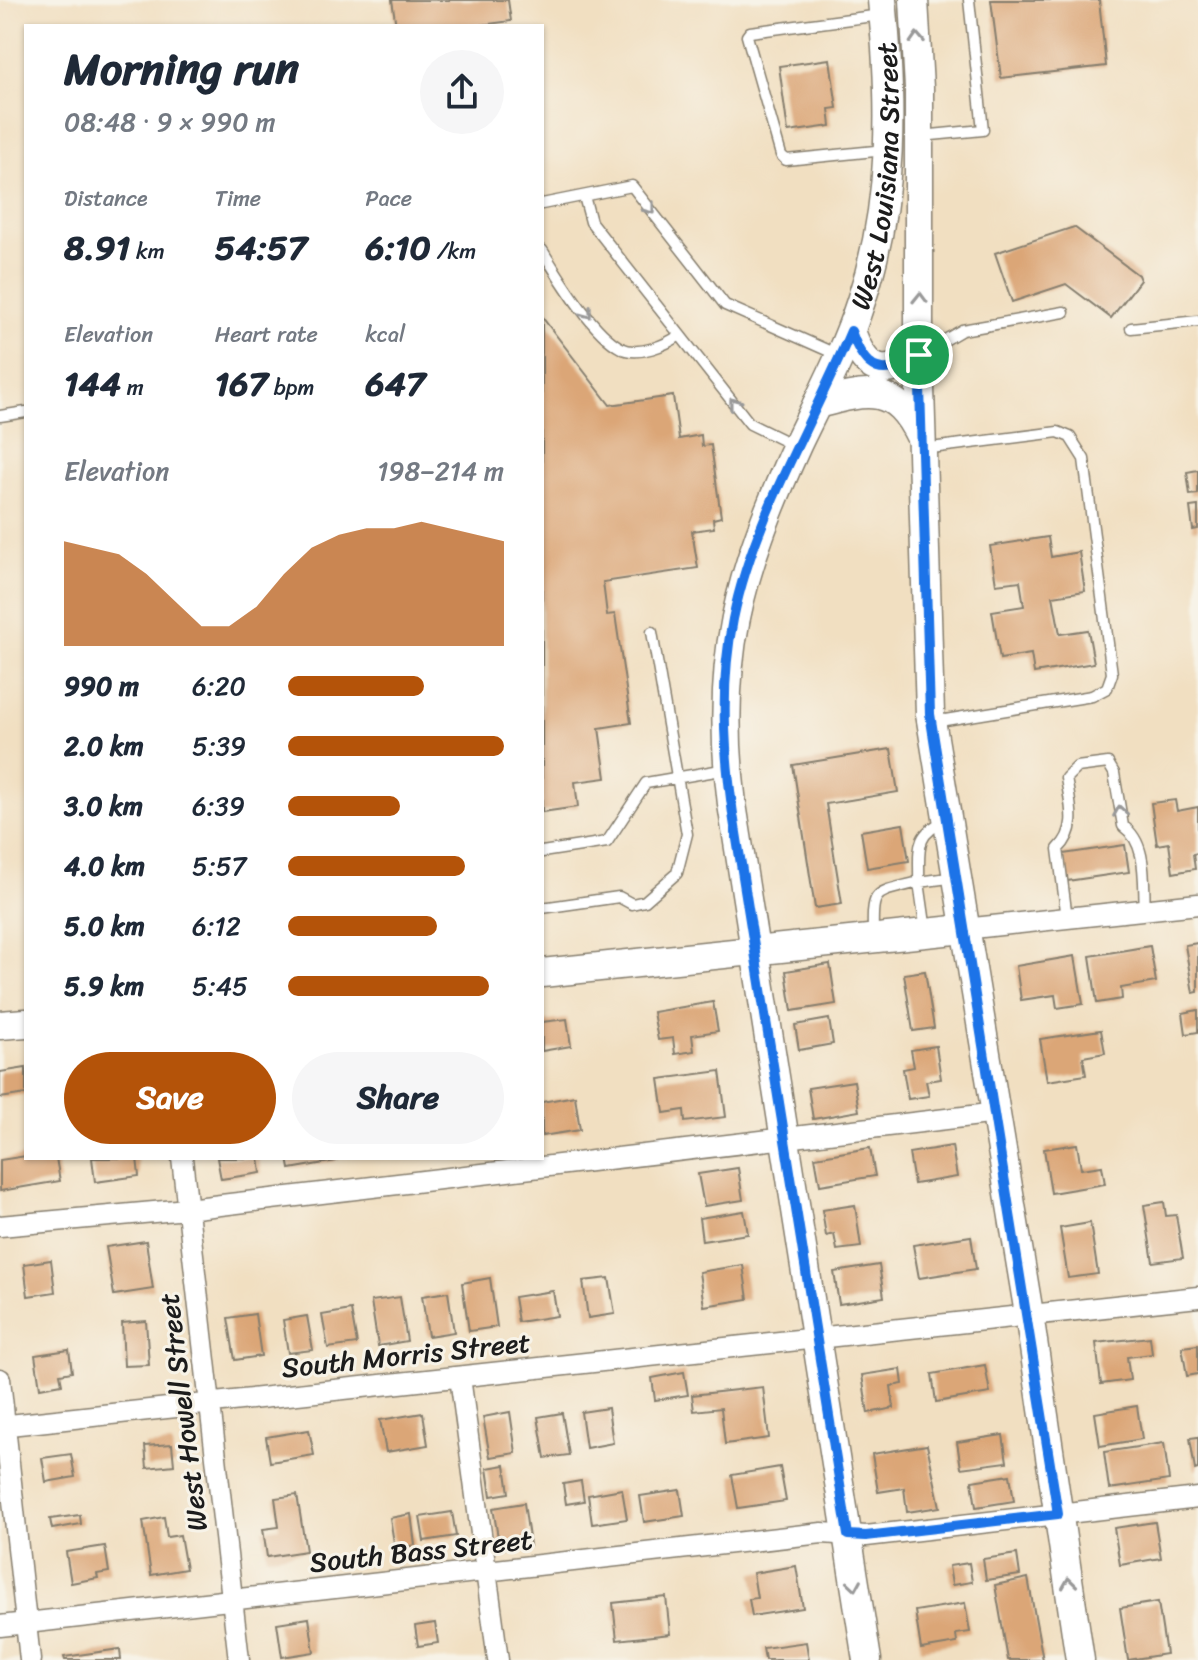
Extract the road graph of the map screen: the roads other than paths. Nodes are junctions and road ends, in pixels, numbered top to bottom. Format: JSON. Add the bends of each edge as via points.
{"nodes":[{"id":1,"x":914,"y":0,"type":"edge"},
{"id":2,"x":969,"y":0,"type":"edge"},
{"id":3,"x":882,"y":8,"type":"edge"},
{"id":4,"x":920,"y":136,"type":"junction"},
{"id":5,"x":889,"y":150,"type":"junction"},
{"id":6,"x":584,"y":196,"type":"junction"},
{"id":7,"x":544,"y":204,"type":"edge"},
{"id":8,"x":544,"y":253,"type":"edge"},
{"id":9,"x":1064,"y":312,"type":"dead end"},
{"id":10,"x":1198,"y":321,"type":"edge"},
{"id":11,"x":1131,"y":328,"type":"dead end"},
{"id":12,"x":680,"y":335,"type":"junction"},
{"id":13,"x":846,"y":344,"type":"junction"},
{"id":14,"x":919,"y":355,"type":"junction"},
{"id":15,"x":817,"y":404,"type":"junction"},
{"id":16,"x":24,"y":412,"type":"edge"},
{"id":17,"x":0,"y":416,"type":"edge"},
{"id":18,"x":921,"y":444,"type":"junction"},
{"id":19,"x":797,"y":447,"type":"junction"},
{"id":20,"x":652,"y":632,"type":"dead end"},
{"id":21,"x":931,"y":722,"type":"junction"},
{"id":22,"x":728,"y":769,"type":"junction"},
{"id":23,"x":676,"y":778,"type":"junction"},
{"id":24,"x":946,"y":820,"type":"junction"},
{"id":25,"x":544,"y":852,"type":"edge"},
{"id":26,"x":956,"y":877,"type":"junction"},
{"id":27,"x":919,"y":882,"type":"junction"},
{"id":28,"x":1198,"y":904,"type":"edge"},
{"id":29,"x":544,"y":908,"type":"edge"},
{"id":30,"x":1145,"y":910,"type":"junction"},
{"id":31,"x":1067,"y":918,"type":"junction"},
{"id":32,"x":964,"y":929,"type":"junction"},
{"id":33,"x":926,"y":933,"type":"junction"},
{"id":34,"x":873,"y":939,"type":"junction"},
{"id":35,"x":755,"y":951,"type":"junction"},
{"id":36,"x":544,"y":973,"type":"edge"},
{"id":37,"x":24,"y":1023,"type":"edge"},
{"id":38,"x":0,"y":1025,"type":"edge"},
{"id":39,"x":997,"y":1113,"type":"junction"},
{"id":40,"x":785,"y":1140,"type":"junction"},
{"id":41,"x":182,"y":1160,"type":"edge"},
{"id":42,"x":187,"y":1209,"type":"junction"},
{"id":43,"x":0,"y":1226,"type":"edge"},
{"id":44,"x":1198,"y":1297,"type":"edge"},
{"id":45,"x":1029,"y":1314,"type":"junction"},
{"id":46,"x":817,"y":1338,"type":"junction"},
{"id":47,"x":460,"y":1377,"type":"junction"},
{"id":48,"x":0,"y":1379,"type":"edge"},
{"id":49,"x":211,"y":1404,"type":"junction"},
{"id":50,"x":3,"y":1426,"type":"edge"},
{"id":51,"x":1198,"y":1498,"type":"edge"},
{"id":52,"x":1058,"y":1514,"type":"junction"},
{"id":53,"x":848,"y":1535,"type":"junction"},
{"id":54,"x":485,"y":1573,"type":"junction"},
{"id":55,"x":234,"y":1598,"type":"junction"},
{"id":56,"x":27,"y":1623,"type":"junction"},
{"id":57,"x":0,"y":1626,"type":"edge"},
{"id":58,"x":30,"y":1660,"type":"edge"},
{"id":59,"x":239,"y":1660,"type":"edge"},
{"id":60,"x":498,"y":1660,"type":"edge"},
{"id":61,"x":867,"y":1660,"type":"edge"},
{"id":62,"x":1080,"y":1660,"type":"edge"}],
"edges":[{"from":4,"to":1,"type":"main road","one_way":true},
{"from":2,"to":4,"type":"lane","via":[[983,130]]},
{"from":3,"to":5,"type":"main road","name":"West Louisiana Street"},
{"from":3,"to":5,"type":"lane","via":[[747,36],[786,160]]},
{"from":14,"to":4,"type":"main road","one_way":true},
{"from":5,"to":13,"type":"main road","name":"West Louisiana Street","via":[[881,226]]},
{"from":6,"to":7,"type":"lane"},
{"from":6,"to":12,"type":"lane","via":[[591,222]]},
{"from":6,"to":13,"type":"lane","one_way":true,"via":[[632,186],[725,305]]},
{"from":8,"to":12,"type":"lane","one_way":true,"via":[[593,321],[623,350],[649,349]]},
{"from":9,"to":14,"type":"lane","via":[[962,330]]},
{"from":10,"to":11,"type":"lane"},
{"from":19,"to":12,"type":"lane","one_way":true,"via":[[750,424]]},
{"from":13,"to":14,"type":"main road","via":[[877,369],[897,369]]},
{"from":13,"to":15,"type":"main road","name":"West Louisiana Street"},
{"from":14,"to":18,"type":"main road"},
{"from":15,"to":18,"type":"main road","via":[[881,395],[905,409]]},
{"from":15,"to":19,"type":"main road","name":"West Louisiana Street"},
{"from":16,"to":17,"type":"lane"},
{"from":18,"to":21,"type":"main road"},
{"from":18,"to":21,"type":"lane","via":[[1058,432],[1070,437],[1084,459],[1112,674],[1107,688],[1092,696]]},
{"from":19,"to":22,"type":"main road","name":"West Louisiana Street","via":[[756,543],[733,619],[725,693]]},
{"from":20,"to":23,"type":"lane"},
{"from":21,"to":24,"type":"main road"},
{"from":22,"to":23,"type":"lane"},
{"from":22,"to":35,"type":"main road","name":"West Louisiana Street"},
{"from":23,"to":25,"type":"lane","via":[[646,783],[607,842]]},
{"from":23,"to":29,"type":"lane","via":[[686,846],[677,873],[659,891],[632,904],[619,897]]},
{"from":24,"to":26,"type":"main road"},
{"from":24,"to":27,"type":"lane","via":[[921,837]]},
{"from":26,"to":27,"type":"lane"},
{"from":26,"to":32,"type":"main road"},
{"from":27,"to":33,"type":"lane"},
{"from":27,"to":34,"type":"lane","via":[[872,900]]},
{"from":28,"to":30,"type":"street"},
{"from":30,"to":31,"type":"street"},
{"from":30,"to":31,"type":"lane","one_way":true,"via":[[1141,851],[1134,834],[1123,826],[1108,763],[1077,767],[1066,778],[1073,822],[1058,849]]},
{"from":31,"to":32,"type":"street"},
{"from":32,"to":33,"type":"main road"},
{"from":32,"to":39,"type":"main road"},
{"from":33,"to":34,"type":"main road"},
{"from":34,"to":35,"type":"main road"},
{"from":35,"to":36,"type":"main road"},
{"from":35,"to":40,"type":"main road","name":"West Louisiana Street"},
{"from":37,"to":38,"type":"main road"},
{"from":39,"to":40,"type":"street"},
{"from":39,"to":45,"type":"main road"},
{"from":40,"to":42,"type":"street"},
{"from":40,"to":46,"type":"main road","name":"West Louisiana Street"},
{"from":41,"to":42,"type":"street","name":"West Howell Street"},
{"from":42,"to":43,"type":"street"},
{"from":42,"to":49,"type":"street","name":"West Howell Street"},
{"from":44,"to":45,"type":"street","name":"South Morris Street"},
{"from":45,"to":46,"type":"street","name":"South Morris Street"},
{"from":45,"to":52,"type":"main road"},
{"from":46,"to":47,"type":"street","name":"South Morris Street"},
{"from":46,"to":53,"type":"main road","name":"West Louisiana Street"},
{"from":47,"to":49,"type":"street","name":"South Morris Street"},
{"from":47,"to":54,"type":"street"},
{"from":48,"to":50,"type":"street"},
{"from":49,"to":50,"type":"street","name":"South Morris Street"},
{"from":49,"to":55,"type":"street","name":"West Howell Street"},
{"from":50,"to":56,"type":"street"},
{"from":51,"to":52,"type":"street","name":"South Bass Street"},
{"from":52,"to":53,"type":"street","name":"South Bass Street"},
{"from":62,"to":52,"type":"main road","one_way":true},
{"from":53,"to":54,"type":"street","name":"South Bass Street","via":[[822,1533]]},
{"from":53,"to":61,"type":"main road","name":"West Louisiana Street","one_way":true},
{"from":54,"to":55,"type":"street","name":"South Bass Street"},
{"from":54,"to":60,"type":"street"},
{"from":55,"to":56,"type":"street","name":"South Bass Street"},
{"from":55,"to":59,"type":"street","name":"West Howell Street"},
{"from":56,"to":57,"type":"street","name":"South Bass Street"},
{"from":56,"to":58,"type":"street"}]}
